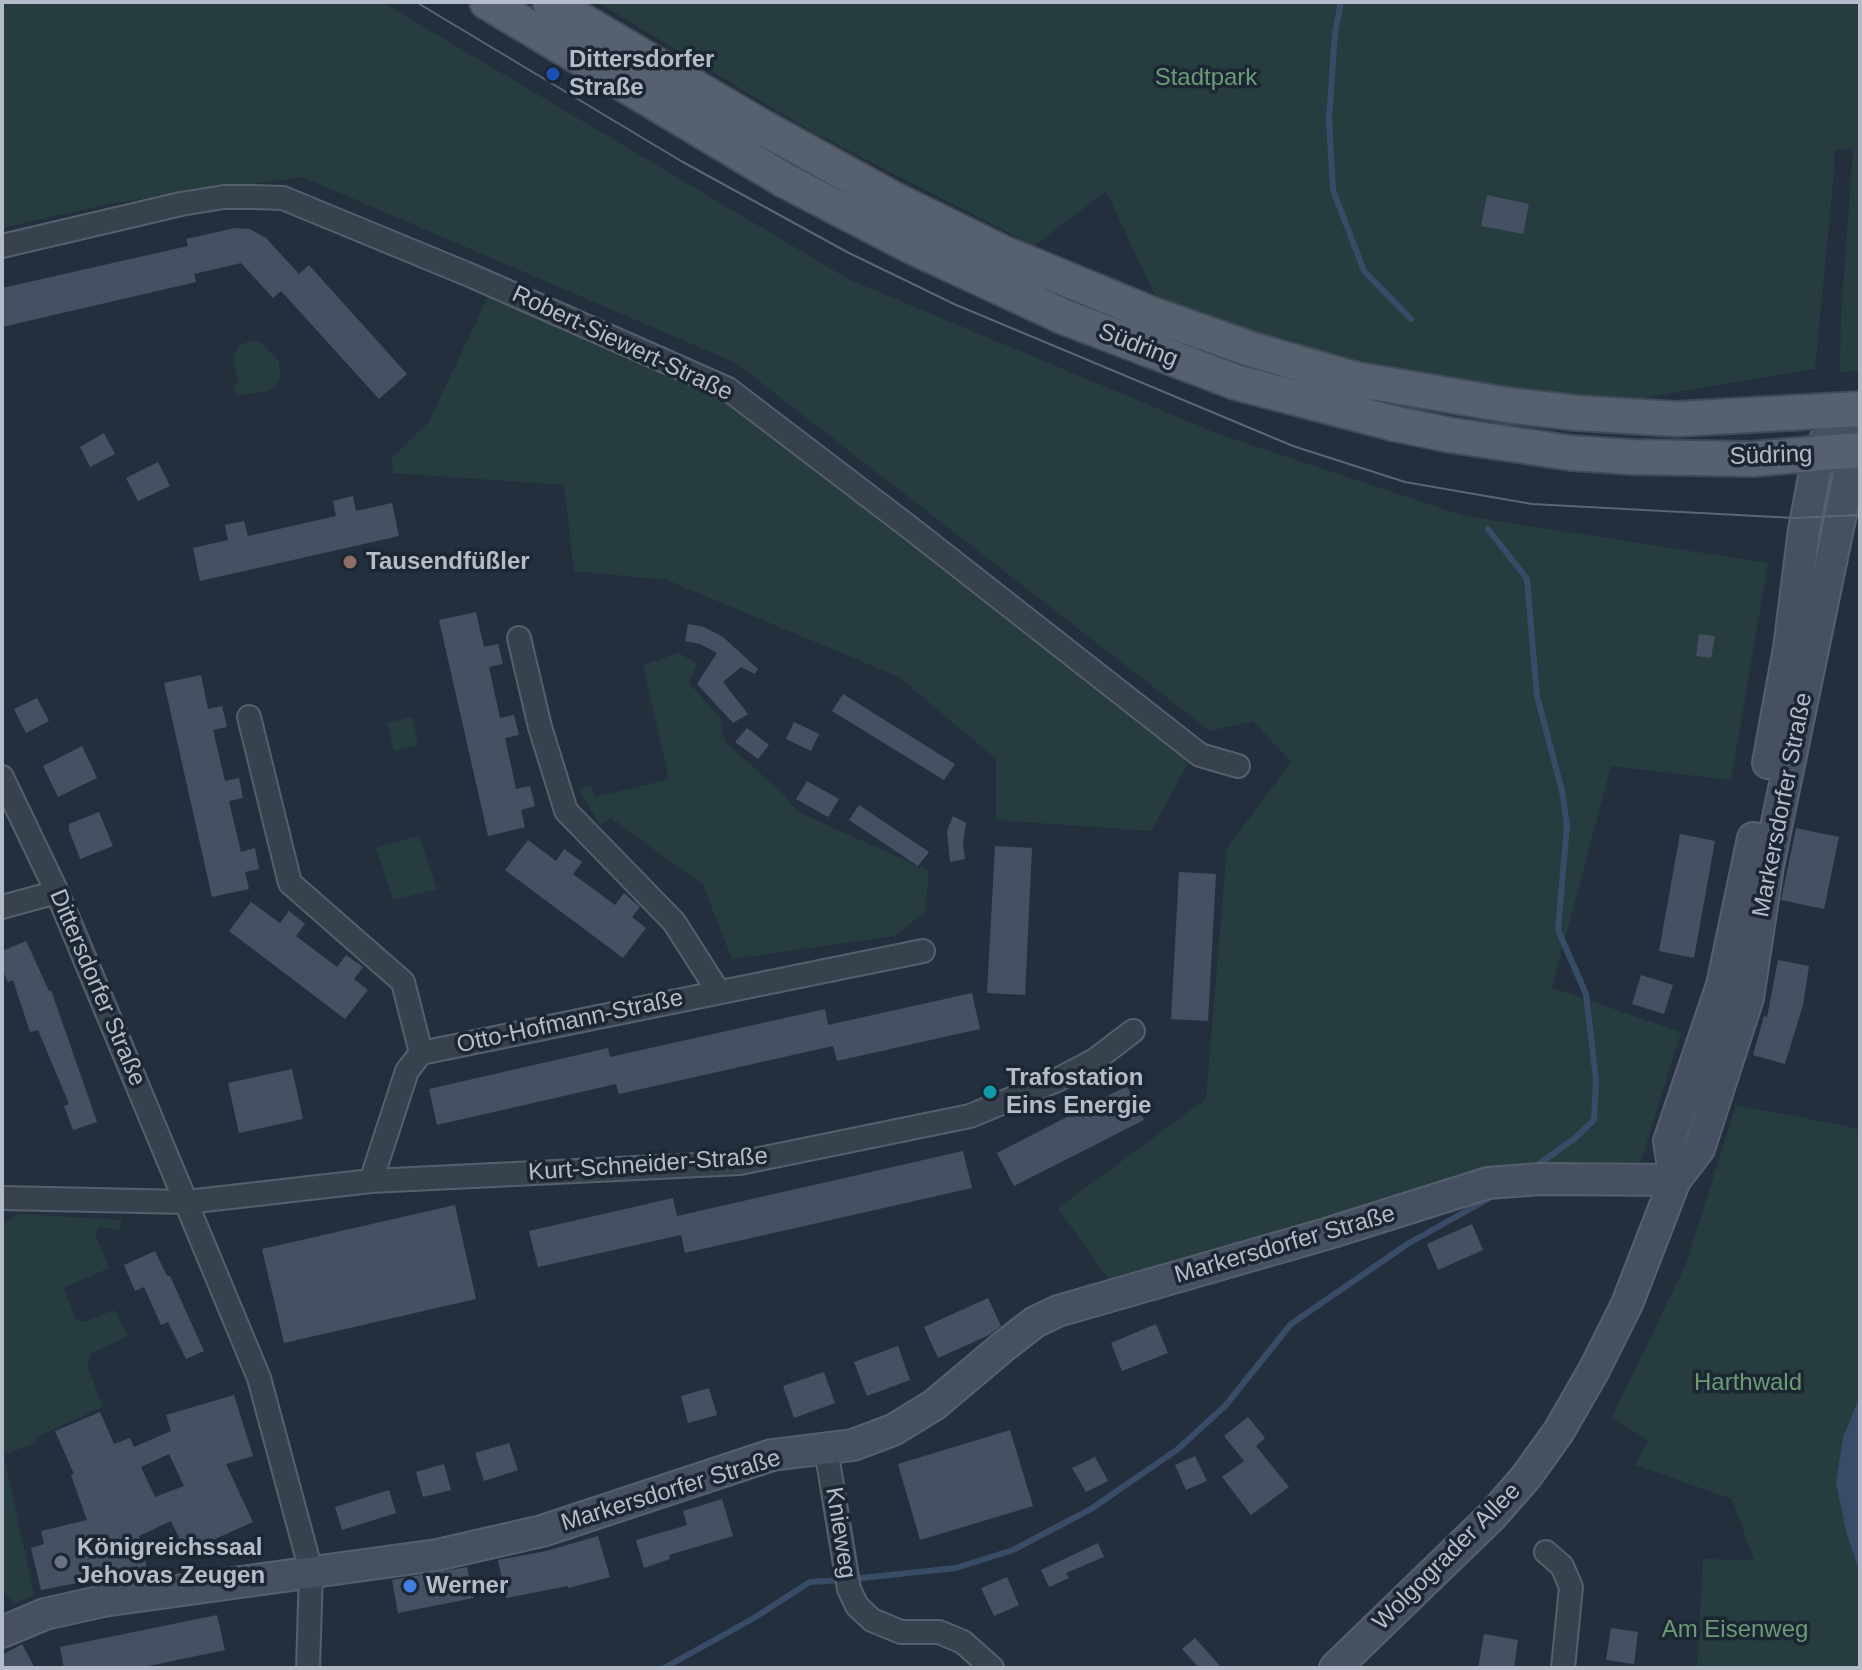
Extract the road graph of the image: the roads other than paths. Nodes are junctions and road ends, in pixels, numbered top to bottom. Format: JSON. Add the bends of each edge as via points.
{"nodes":[{"id":1,"x":487,"y":2,"type":"edge"},
{"id":2,"x":550,"y":2,"type":"edge"},
{"id":3,"x":2,"y":246,"type":"edge"},
{"id":4,"x":1848,"y":426,"type":"edge"},
{"id":5,"x":1818,"y":455,"type":"junction"},
{"id":6,"x":519,"y":638,"type":"dead end"},
{"id":7,"x":249,"y":717,"type":"dead end"},
{"id":8,"x":1238,"y":766,"type":"dead end"},
{"id":9,"x":2,"y":777,"type":"edge"},
{"id":10,"x":57,"y":892,"type":"junction"},
{"id":11,"x":2,"y":907,"type":"edge"},
{"id":12,"x":923,"y":951,"type":"dead end"},
{"id":13,"x":718,"y":991,"type":"junction"},
{"id":14,"x":1133,"y":1031,"type":"dead end"},
{"id":15,"x":421,"y":1053,"type":"junction"},
{"id":16,"x":1675,"y":1180,"type":"junction"},
{"id":17,"x":371,"y":1181,"type":"junction"},
{"id":18,"x":2,"y":1198,"type":"edge"},
{"id":19,"x":187,"y":1202,"type":"junction"},
{"id":20,"x":826,"y":1449,"type":"junction"},
{"id":21,"x":1546,"y":1552,"type":"dead end"},
{"id":22,"x":311,"y":1571,"type":"junction"},
{"id":23,"x":2,"y":1632,"type":"edge"},
{"id":24,"x":308,"y":1668,"type":"edge"},
{"id":25,"x":992,"y":1668,"type":"edge"},
{"id":26,"x":1335,"y":1668,"type":"edge"},
{"id":27,"x":1563,"y":1668,"type":"edge"}],
"edges":[{"from":1,"to":5,"type":"main road","name":"Südring","via":[[784,180],[909,245],[1064,317],[1235,382],[1396,424],[1571,453],[1752,459]]},
{"from":2,"to":4,"type":"main road","name":"Südring","via":[[889,197],[1151,314],[1253,350],[1354,379],[1494,403],[1577,413]]},
{"from":3,"to":8,"type":"street","name":"Robert-Siewert-Straße","via":[[181,204],[224,197],[283,198],[472,276],[728,389],[1200,755]]},
{"from":4,"to":5,"type":"main road","name":"Südring"},
{"from":4,"to":16,"type":"main road","name":"Markersdorfer Straße","via":[[1748,998],[1699,1149]]},
{"from":5,"to":16,"type":"main road","name":"Markersdorfer Straße","via":[[1789,648],[1722,985],[1669,1141]]},
{"from":6,"to":13,"type":"street","name":"Otto-Hofmann-Straße","via":[[566,811],[674,922]]},
{"from":7,"to":15,"type":"street","via":[[290,883],[403,982]]},
{"from":9,"to":10,"type":"street","name":"Dittersdorfer Straße"},
{"from":10,"to":11,"type":"street"},
{"from":10,"to":19,"type":"street","name":"Dittersdorfer Straße"},
{"from":12,"to":13,"type":"street","name":"Otto-Hofmann-Straße"},
{"from":13,"to":15,"type":"street","name":"Otto-Hofmann-Straße"},
{"from":14,"to":17,"type":"street","name":"Kurt-Schneider-Straße","via":[[1057,1080],[970,1116],[740,1163]]},
{"from":15,"to":17,"type":"street","via":[[407,1071]]},
{"from":16,"to":20,"type":"main road","name":"Markersdorfer Straße","via":[[1488,1183],[1058,1311],[1035,1322],[934,1405],[893,1430]]},
{"from":16,"to":26,"type":"main road","name":"Wolgograder Allee","via":[[1627,1304],[1559,1431],[1492,1516]]},
{"from":17,"to":19,"type":"street","name":"Kurt-Schneider-Straße"},
{"from":18,"to":19,"type":"street"},
{"from":19,"to":22,"type":"street","name":"Dittersdorfer Straße","via":[[259,1378]]},
{"from":20,"to":22,"type":"main road","name":"Markersdorfer Straße","via":[[772,1455],[542,1531],[437,1555]]},
{"from":20,"to":25,"type":"street","name":"Knieweg","via":[[849,1589],[857,1606],[872,1620],[901,1632],[939,1632],[963,1642]]},
{"from":21,"to":27,"type":"street","via":[[1562,1566],[1571,1587]]},
{"from":22,"to":23,"type":"main road","name":"Markersdorfer Straße","via":[[103,1601],[45,1614]]},
{"from":22,"to":24,"type":"street","name":"Dittersdorfer Straße"}]}
